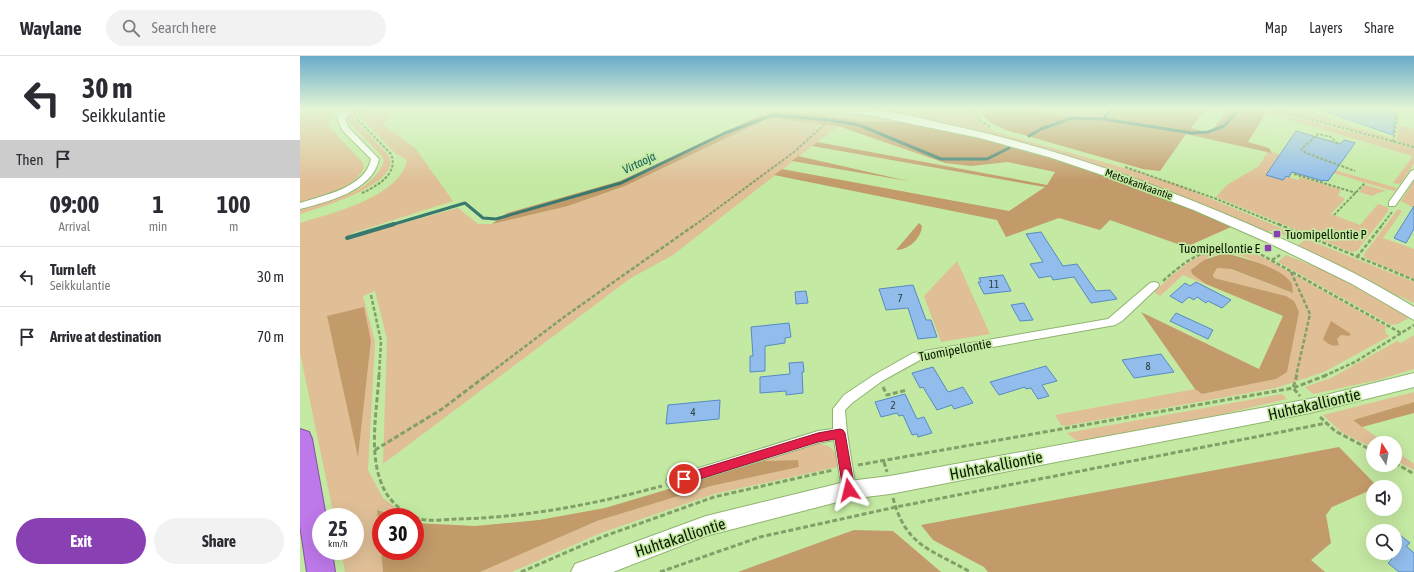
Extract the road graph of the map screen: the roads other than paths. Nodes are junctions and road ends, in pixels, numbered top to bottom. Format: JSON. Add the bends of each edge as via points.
{"nodes":[{"id":1,"x":350,"y":133,"type":"edge"},
{"id":2,"x":975,"y":133,"type":"edge"},
{"id":3,"x":1414,"y":172,"type":"edge"},
{"id":4,"x":1392,"y":204,"type":"road end"},
{"id":5,"x":300,"y":206,"type":"edge"},
{"id":6,"x":1154,"y":285,"type":"road end"},
{"id":7,"x":1382,"y":294,"type":"junction"},
{"id":8,"x":1414,"y":306,"type":"edge"},
{"id":9,"x":1414,"y":314,"type":"edge"},
{"id":10,"x":1414,"y":380,"type":"edge"},
{"id":11,"x":840,"y":433,"type":"junction"},
{"id":12,"x":300,"y":439,"type":"edge"},
{"id":13,"x":673,"y":482,"type":"road end"},
{"id":14,"x":849,"y":490,"type":"junction"},
{"id":15,"x":321,"y":572,"type":"edge"},
{"id":16,"x":583,"y":572,"type":"edge"}],
"edges":[{"from":1,"to":5,"type":"street","via":[[375,159],[374,169],[351,187]]},
{"from":2,"to":7,"type":"street","name":"Metsokankaantie","via":[[1088,166],[1181,199],[1292,249]]},
{"from":3,"to":4,"type":"street"},
{"from":6,"to":11,"type":"street","name":"Tuomipellontie","via":[[1111,322],[923,354],[895,367],[843,404],[838,418]]},
{"from":7,"to":8,"type":"street","name":"Metsokankaantie"},
{"from":7,"to":9,"type":"street","name":"Metsokankaantie"},
{"from":10,"to":14,"type":"street","name":"Huhtakalliontie","via":[[1310,406],[890,485]]},
{"from":11,"to":13,"type":"street","via":[[818,437]]},
{"from":11,"to":14,"type":"street","name":"Tuomipellontie"},
{"from":12,"to":15,"type":"highway"},
{"from":14,"to":16,"type":"street","name":"Huhtakalliontie","via":[[706,526]]}]}
